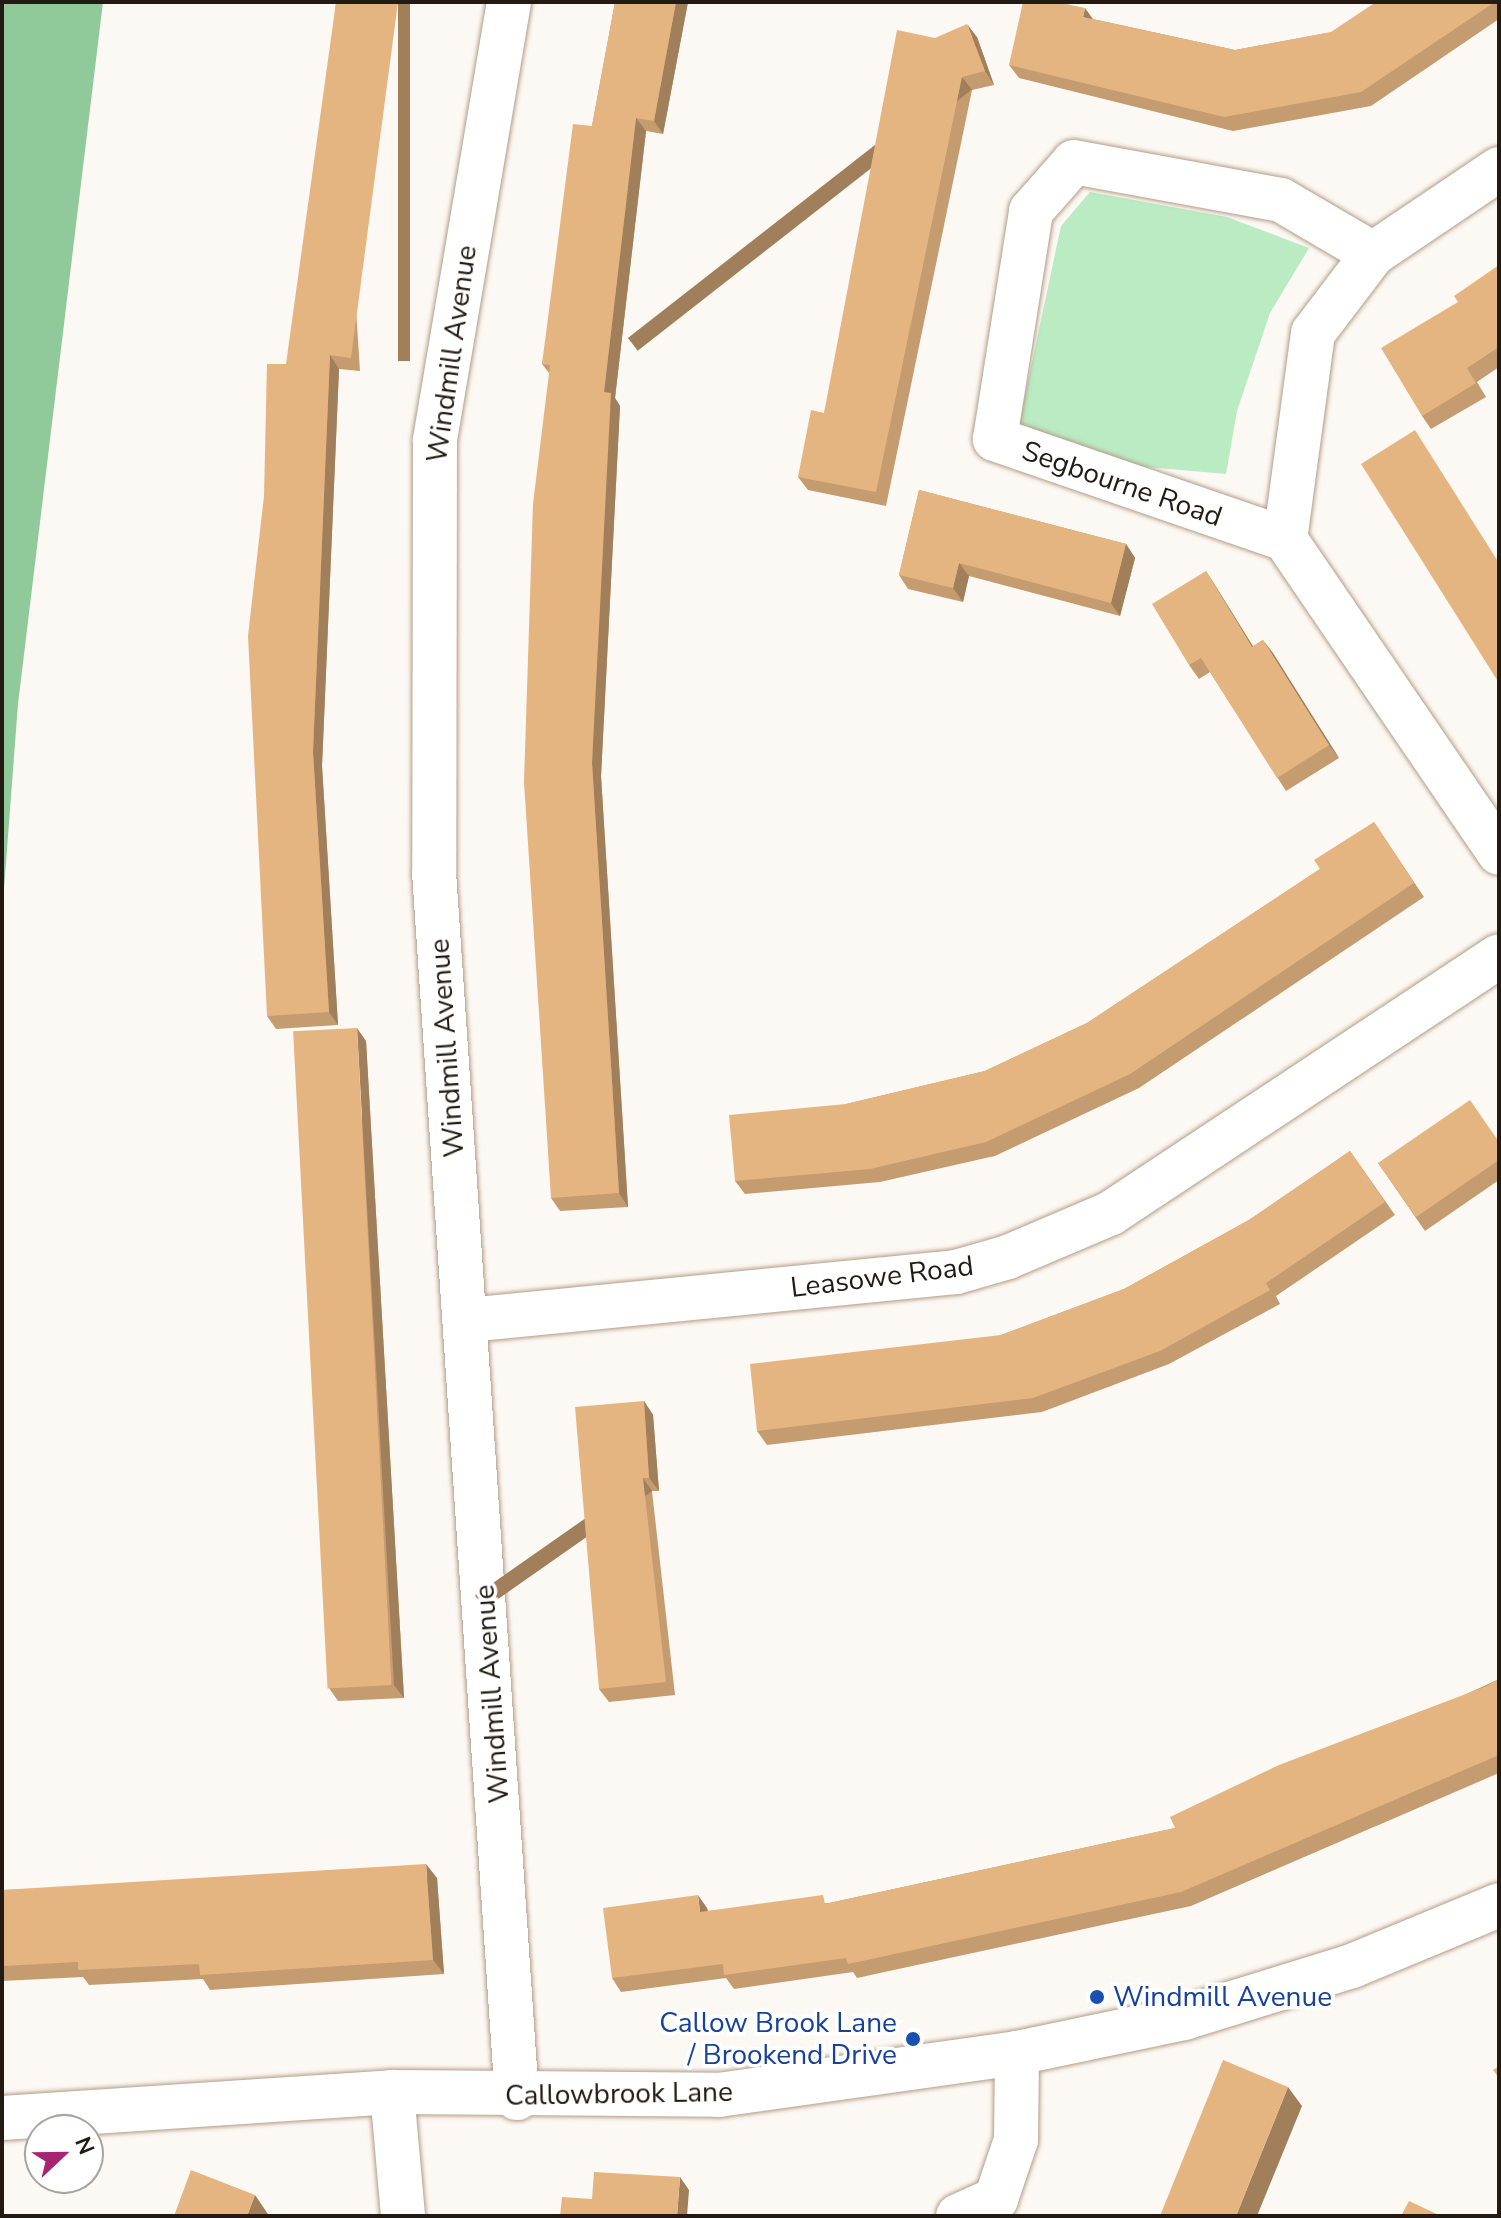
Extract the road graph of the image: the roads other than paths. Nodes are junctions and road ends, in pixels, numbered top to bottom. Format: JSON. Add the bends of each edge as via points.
{"nodes":[{"id":1,"x":509,"y":2,"type":"edge"},
{"id":2,"x":1499,"y":169,"type":"edge"},
{"id":3,"x":1373,"y":254,"type":"junction"},
{"id":4,"x":1285,"y":539,"type":"junction"},
{"id":5,"x":1499,"y":853,"type":"edge"},
{"id":6,"x":1499,"y":956,"type":"edge"},
{"id":7,"x":468,"y":1320,"type":"junction"},
{"id":8,"x":1499,"y":1905,"type":"edge"},
{"id":9,"x":1017,"y":2053,"type":"junction"},
{"id":10,"x":392,"y":2092,"type":"junction"},
{"id":11,"x":517,"y":2098,"type":"junction"},
{"id":12,"x":2,"y":2118,"type":"edge"},
{"id":13,"x":403,"y":2216,"type":"edge"},
{"id":14,"x":958,"y":2216,"type":"edge"}],
"edges":[{"from":1,"to":7,"type":"street","name":"Windmill Avenue","via":[[435,441],[434,872]]},
{"from":2,"to":3,"type":"street"},
{"from":3,"to":4,"type":"street","via":[[1313,333]]},
{"from":3,"to":4,"type":"street","name":"Segbourne Road","via":[[1281,200],[1074,162],[1031,211],[995,439]]},
{"from":4,"to":5,"type":"street"},
{"from":6,"to":7,"type":"street","name":"Leasowe Road","via":[[1111,1213],[1008,1257],[956,1272]]},
{"from":7,"to":11,"type":"street","name":"Windmill Avenue"},
{"from":8,"to":9,"type":"street","name":"Callowbrook Lane","via":[[1352,1966],[1212,2009]]},
{"from":9,"to":11,"type":"street","name":"Callowbrook Lane","via":[[719,2095]]},
{"from":9,"to":14,"type":"street","via":[[1016,2140],[996,2199]]},
{"from":10,"to":11,"type":"street","name":"Callowbrook Lane"},
{"from":10,"to":12,"type":"street","name":"Callowbrook Lane"},
{"from":10,"to":13,"type":"street"}]}
